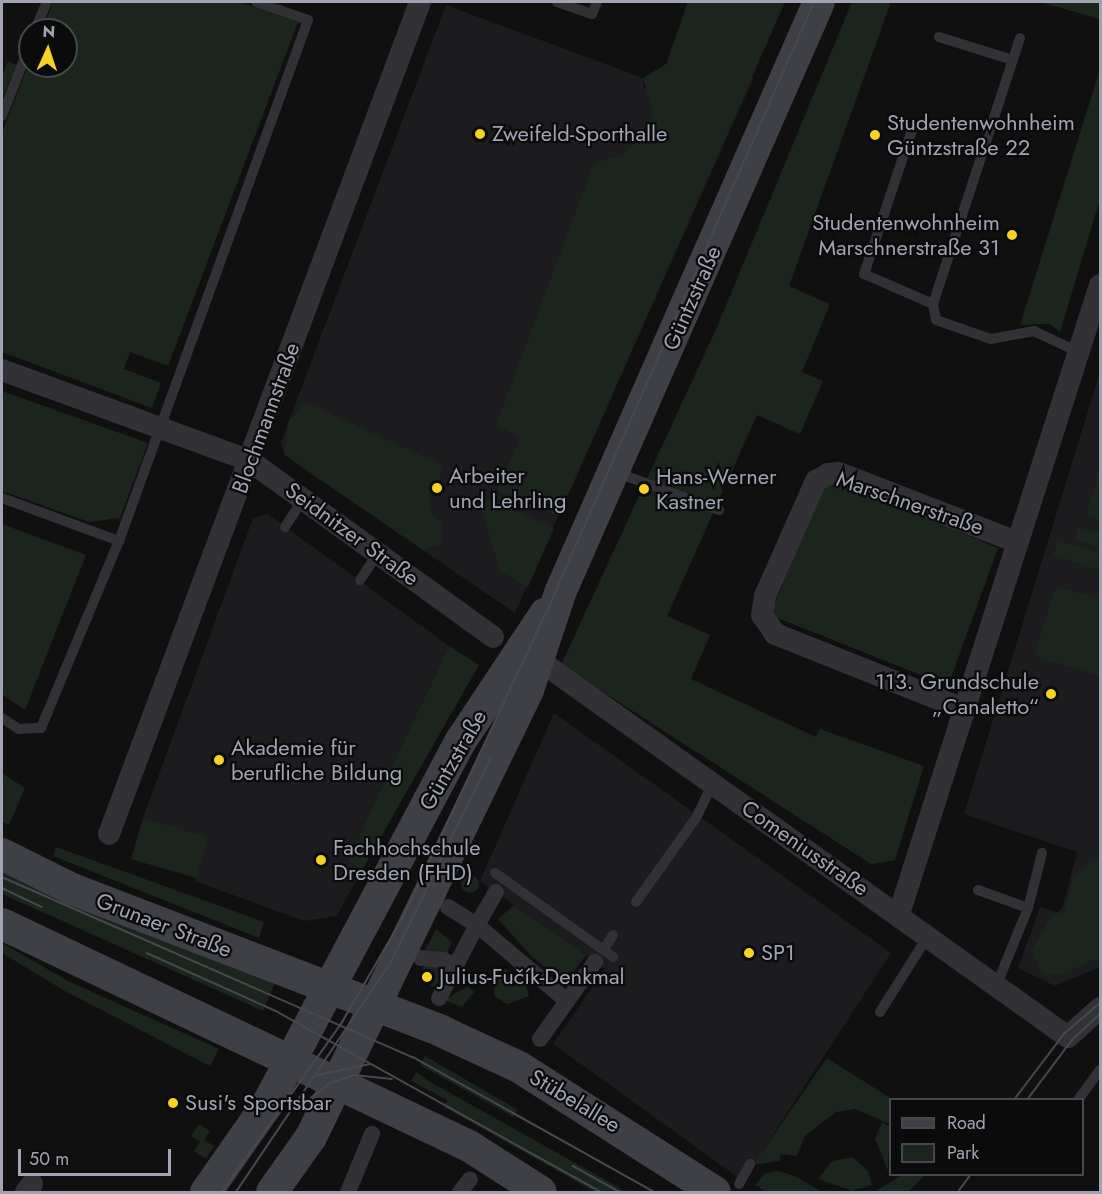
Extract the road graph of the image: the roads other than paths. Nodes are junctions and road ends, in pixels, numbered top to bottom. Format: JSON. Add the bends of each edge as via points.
{"nodes":[{"id":1,"x":47,"y":2,"type":"edge"},
{"id":2,"x":256,"y":2,"type":"edge"},
{"id":3,"x":420,"y":2,"type":"edge"},
{"id":4,"x":557,"y":2,"type":"edge"},
{"id":5,"x":597,"y":2,"type":"edge"},
{"id":6,"x":819,"y":2,"type":"edge"},
{"id":7,"x":40,"y":18,"type":"edge"},
{"id":8,"x":939,"y":37,"type":"dead end"},
{"id":9,"x":1020,"y":38,"type":"dead end"},
{"id":10,"x":1013,"y":60,"type":"junction"},
{"id":11,"x":18,"y":75,"type":"edge"},
{"id":12,"x":2,"y":116,"type":"edge"},
{"id":13,"x":912,"y":130,"type":"dead end"},
{"id":14,"x":1101,"y":285,"type":"edge"},
{"id":15,"x":933,"y":304,"type":"junction"},
{"id":16,"x":1078,"y":352,"type":"junction"},
{"id":17,"x":2,"y":370,"type":"edge"},
{"id":18,"x":160,"y":428,"type":"junction"},
{"id":19,"x":250,"y":461,"type":"junction"},
{"id":20,"x":614,"y":472,"type":"junction"},
{"id":21,"x":2,"y":498,"type":"edge"},
{"id":22,"x":303,"y":499,"type":"junction"},
{"id":23,"x":719,"y":510,"type":"dead end"},
{"id":24,"x":285,"y":527,"type":"dead end"},
{"id":25,"x":119,"y":541,"type":"junction"},
{"id":26,"x":1017,"y":542,"type":"junction"},
{"id":27,"x":378,"y":554,"type":"junction"},
{"id":28,"x":360,"y":580,"type":"dead end"},
{"id":29,"x":560,"y":593,"type":"junction"},
{"id":30,"x":493,"y":637,"type":"dead end"},
{"id":31,"x":540,"y":662,"type":"junction"},
{"id":32,"x":966,"y":710,"type":"junction"},
{"id":33,"x":2,"y":718,"type":"edge"},
{"id":34,"x":713,"y":783,"type":"junction"},
{"id":35,"x":109,"y":834,"type":"dead end"},
{"id":36,"x":1042,"y":853,"type":"dead end"},
{"id":37,"x":2,"y":854,"type":"edge"},
{"id":38,"x":495,"y":873,"type":"dead end"},
{"id":39,"x":978,"y":890,"type":"dead end"},
{"id":40,"x":496,"y":892,"type":"dead end"},
{"id":41,"x":636,"y":902,"type":"dead end"},
{"id":42,"x":448,"y":908,"type":"dead end"},
{"id":43,"x":1028,"y":908,"type":"junction"},
{"id":44,"x":899,"y":914,"type":"junction"},
{"id":45,"x":2,"y":924,"type":"edge"},
{"id":46,"x":477,"y":925,"type":"junction"},
{"id":47,"x":613,"y":935,"type":"dead end"},
{"id":48,"x":928,"y":935,"type":"junction"},
{"id":49,"x":599,"y":956,"type":"junction"},
{"id":50,"x":614,"y":957,"type":"dead end"},
{"id":51,"x":421,"y":958,"type":"dead end"},
{"id":52,"x":455,"y":968,"type":"junction"},
{"id":53,"x":997,"y":984,"type":"junction"},
{"id":54,"x":330,"y":988,"type":"junction"},
{"id":55,"x":567,"y":1001,"type":"junction"},
{"id":56,"x":375,"y":1005,"type":"junction"},
{"id":57,"x":1101,"y":1008,"type":"edge"},
{"id":58,"x":433,"y":1012,"type":"junction"},
{"id":59,"x":880,"y":1012,"type":"dead end"},
{"id":60,"x":540,"y":1039,"type":"dead end"},
{"id":61,"x":292,"y":1061,"type":"junction"},
{"id":62,"x":1101,"y":1070,"type":"edge"},
{"id":63,"x":339,"y":1083,"type":"junction"},
{"id":64,"x":1080,"y":1098,"type":"edge"},
{"id":65,"x":372,"y":1134,"type":"dead end"},
{"id":66,"x":750,"y":1164,"type":"dead end"},
{"id":67,"x":727,"y":1188,"type":"edge"},
{"id":68,"x":206,"y":1192,"type":"edge"},
{"id":69,"x":272,"y":1192,"type":"edge"},
{"id":70,"x":348,"y":1192,"type":"edge"},
{"id":71,"x":541,"y":1192,"type":"edge"}],
"edges":[{"from":1,"to":7,"type":"lane"},
{"from":2,"to":18,"type":"lane","via":[[308,20]]},
{"from":3,"to":19,"type":"street","name":"Blochmannstraße"},
{"from":4,"to":5,"type":"lane","via":[[592,14]]},
{"from":6,"to":20,"type":"main road","name":"Güntzstraße"},
{"from":8,"to":10,"type":"lane"},
{"from":9,"to":10,"type":"lane"},
{"from":10,"to":15,"type":"lane"},
{"from":11,"to":12,"type":"lane"},
{"from":13,"to":15,"type":"lane","via":[[864,274]]},
{"from":14,"to":16,"type":"street"},
{"from":15,"to":16,"type":"lane","via":[[936,320],[991,339],[1034,331]]},
{"from":16,"to":26,"type":"street"},
{"from":17,"to":18,"type":"street","name":"Seidnitzer Straße"},
{"from":18,"to":19,"type":"street","name":"Seidnitzer Straße"},
{"from":18,"to":25,"type":"lane"},
{"from":19,"to":22,"type":"street","name":"Seidnitzer Straße"},
{"from":19,"to":35,"type":"street","name":"Blochmannstraße"},
{"from":20,"to":23,"type":"lane"},
{"from":20,"to":29,"type":"main road","name":"Güntzstraße"},
{"from":21,"to":25,"type":"lane"},
{"from":22,"to":24,"type":"lane"},
{"from":22,"to":27,"type":"street","name":"Seidnitzer Straße"},
{"from":25,"to":33,"type":"lane","via":[[41,728],[19,729]]},
{"from":26,"to":32,"type":"street"},
{"from":26,"to":32,"type":"street","name":"Marschnerstraße","via":[[839,473],[828,474],[816,481],[765,596],[762,615],[775,634]]},
{"from":27,"to":28,"type":"lane"},
{"from":27,"to":30,"type":"street","name":"Seidnitzer Straße"},
{"from":29,"to":31,"type":"main road","name":"Güntzstraße"},
{"from":29,"to":54,"type":"main road","name":"Güntzstraße","via":[[460,742]]},
{"from":31,"to":34,"type":"street","name":"Comeniusstraße"},
{"from":31,"to":56,"type":"main road","name":"Güntzstraße"},
{"from":32,"to":44,"type":"street"},
{"from":34,"to":41,"type":"lane","via":[[696,818]]},
{"from":34,"to":44,"type":"street","name":"Comeniusstraße"},
{"from":36,"to":43,"type":"lane"},
{"from":37,"to":54,"type":"main road","name":"Grunaer Straße","via":[[72,890]]},
{"from":38,"to":49,"type":"lane"},
{"from":39,"to":43,"type":"lane"},
{"from":40,"to":46,"type":"street"},
{"from":42,"to":46,"type":"street"},
{"from":43,"to":53,"type":"lane"},
{"from":44,"to":48,"type":"street","name":"Comeniusstraße"},
{"from":45,"to":61,"type":"main road"},
{"from":46,"to":52,"type":"street"},
{"from":46,"to":55,"type":"street"},
{"from":47,"to":49,"type":"lane"},
{"from":48,"to":53,"type":"street","name":"Comeniusstraße"},
{"from":48,"to":59,"type":"lane"},
{"from":49,"to":50,"type":"lane"},
{"from":49,"to":55,"type":"street"},
{"from":51,"to":52,"type":"street","via":[[444,960]]},
{"from":52,"to":58,"type":"street"},
{"from":53,"to":57,"type":"street","name":"Comeniusstraße","via":[[1068,1037]]},
{"from":54,"to":56,"type":"main road","name":"Grunaer Straße"},
{"from":54,"to":61,"type":"main road","name":"Güntzstraße"},
{"from":55,"to":60,"type":"street"},
{"from":56,"to":58,"type":"main road","name":"Stübelallee"},
{"from":56,"to":63,"type":"main road","name":"Güntzstraße"},
{"from":58,"to":67,"type":"main road","name":"Stübelallee","via":[[519,1067]]},
{"from":61,"to":63,"type":"main road"},
{"from":61,"to":68,"type":"main road","name":"Güntzstraße"},
{"from":62,"to":64,"type":"lane"},
{"from":63,"to":69,"type":"main road","name":"Güntzstraße","via":[[311,1137]]},
{"from":63,"to":71,"type":"main road","via":[[469,1146]]},
{"from":65,"to":70,"type":"street"},
{"from":66,"to":67,"type":"lane"}]}
